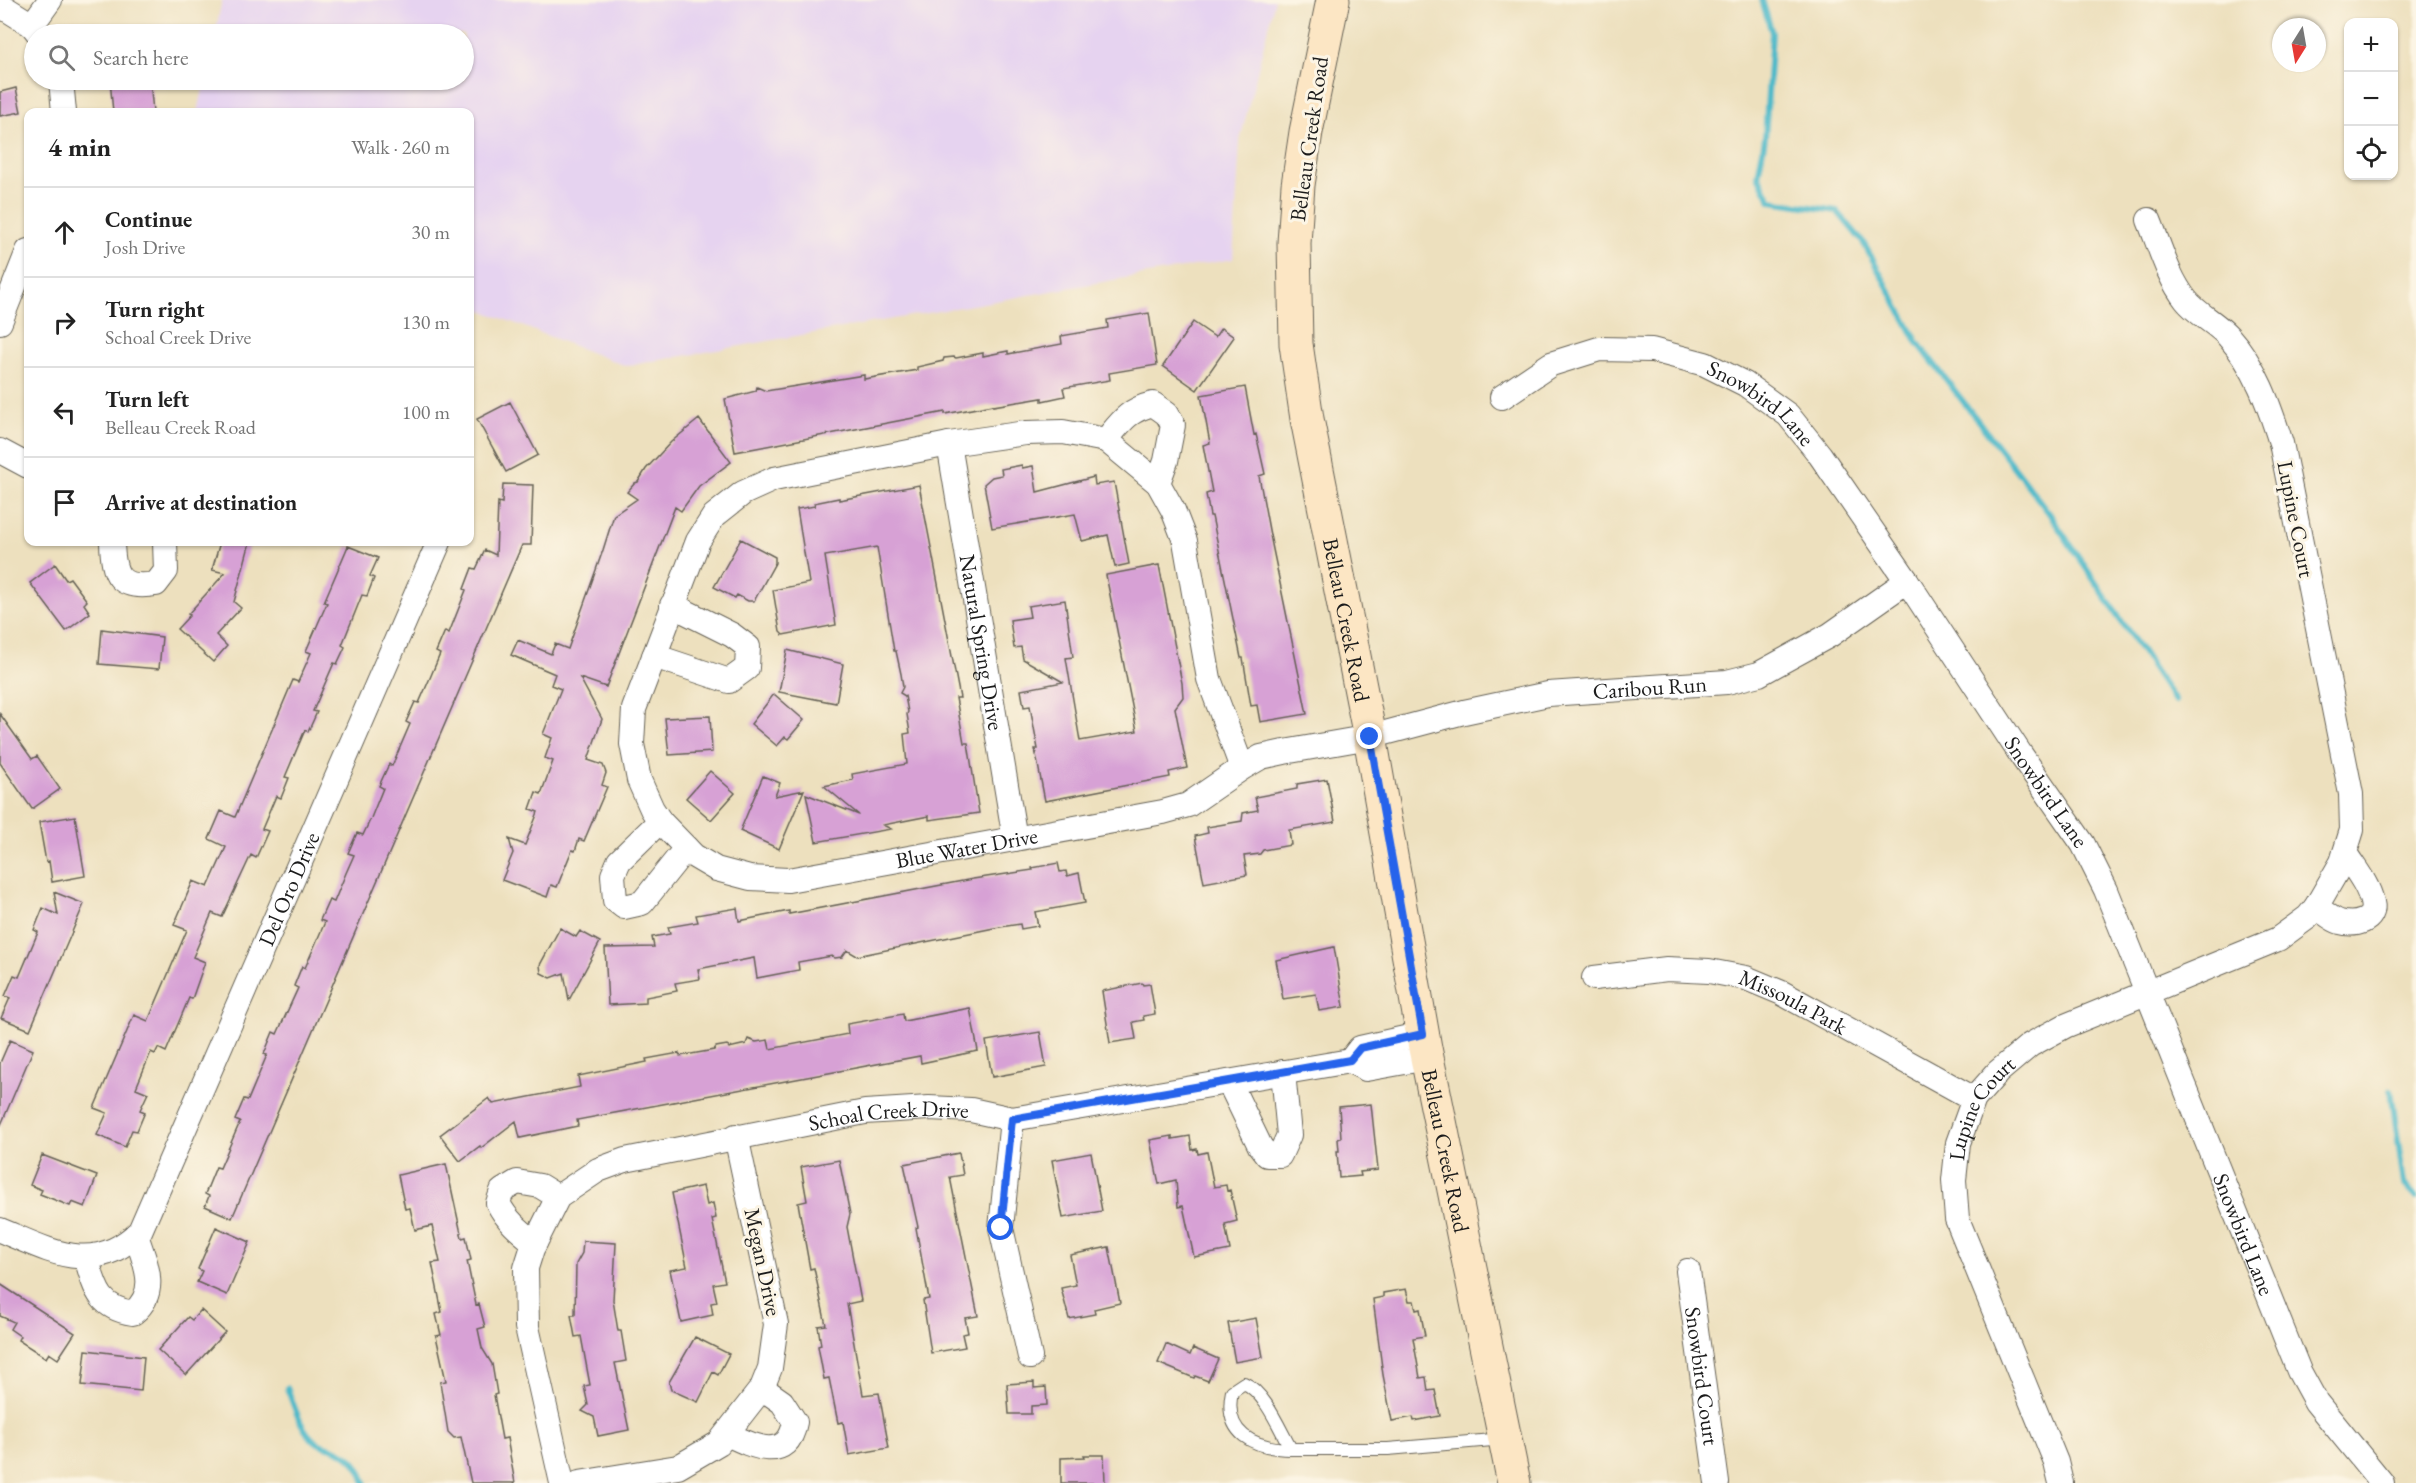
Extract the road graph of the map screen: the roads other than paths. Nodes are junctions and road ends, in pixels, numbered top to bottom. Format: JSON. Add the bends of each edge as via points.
{"nodes":[{"id":1,"x":50,"y":0,"type":"edge"},
{"id":2,"x":1333,"y":0,"type":"edge"},
{"id":3,"x":0,"y":5,"type":"edge"},
{"id":4,"x":27,"y":24,"type":"edge"},
{"id":5,"x":39,"y":24,"type":"edge"},
{"id":6,"x":62,"y":90,"type":"edge"},
{"id":7,"x":64,"y":108,"type":"edge"},
{"id":8,"x":2150,"y":220,"type":"dead end"},
{"id":9,"x":24,"y":260,"type":"edge"},
{"id":10,"x":0,"y":322,"type":"edge"},
{"id":11,"x":1502,"y":397,"type":"dead end"},
{"id":12,"x":1106,"y":440,"type":"junction"},
{"id":13,"x":950,"y":444,"type":"junction"},
{"id":14,"x":0,"y":451,"type":"edge"},
{"id":15,"x":24,"y":464,"type":"edge"},
{"id":16,"x":1158,"y":483,"type":"junction"},
{"id":17,"x":112,"y":546,"type":"edge"},
{"id":18,"x":165,"y":546,"type":"edge"},
{"id":19,"x":437,"y":546,"type":"edge"},
{"id":20,"x":1907,"y":581,"type":"junction"},
{"id":21,"x":672,"y":605,"type":"junction"},
{"id":22,"x":654,"y":656,"type":"junction"},
{"id":23,"x":1370,"y":737,"type":"junction"},
{"id":24,"x":1242,"y":768,"type":"junction"},
{"id":25,"x":660,"y":821,"type":"junction"},
{"id":26,"x":1015,"y":839,"type":"junction"},
{"id":27,"x":686,"y":848,"type":"junction"},
{"id":28,"x":2345,"y":853,"type":"junction"},
{"id":29,"x":2316,"y":907,"type":"junction"},
{"id":30,"x":1594,"y":978,"type":"dead end"},
{"id":31,"x":2148,"y":992,"type":"junction"},
{"id":32,"x":1425,"y":1046,"type":"junction"},
{"id":33,"x":1283,"y":1072,"type":"junction"},
{"id":34,"x":1229,"y":1082,"type":"junction"},
{"id":35,"x":1974,"y":1099,"type":"junction"},
{"id":36,"x":1012,"y":1119,"type":"junction"},
{"id":37,"x":736,"y":1136,"type":"junction"},
{"id":38,"x":558,"y":1197,"type":"junction"},
{"id":39,"x":0,"y":1230,"type":"edge"},
{"id":40,"x":136,"y":1234,"type":"junction"},
{"id":41,"x":535,"y":1243,"type":"junction"},
{"id":42,"x":86,"y":1257,"type":"junction"},
{"id":43,"x":1689,"y":1271,"type":"dead end"},
{"id":44,"x":1030,"y":1357,"type":"dead end"},
{"id":45,"x":762,"y":1388,"type":"junction"},
{"id":46,"x":727,"y":1434,"type":"junction"},
{"id":47,"x":1505,"y":1438,"type":"junction"},
{"id":48,"x":1291,"y":1449,"type":"junction"},
{"id":49,"x":562,"y":1483,"type":"edge"},
{"id":50,"x":579,"y":1483,"type":"edge"},
{"id":51,"x":1514,"y":1483,"type":"edge"},
{"id":52,"x":1717,"y":1483,"type":"edge"},
{"id":53,"x":2061,"y":1483,"type":"edge"},
{"id":54,"x":2382,"y":1483,"type":"edge"}],
"edges":[{"from":1,"to":5,"type":"street"},
{"from":2,"to":23,"type":"main road","name":"Belleau Creek Road","via":[[1298,185],[1294,243],[1296,344],[1307,419]]},
{"from":3,"to":4,"type":"street"},
{"from":6,"to":7,"type":"street"},
{"from":8,"to":28,"type":"street","name":"Lupine Court","via":[[2171,277],[2187,302],[2228,336],[2251,368],[2267,398],[2281,443],[2351,794],[2352,830]]},
{"from":9,"to":10,"type":"street"},
{"from":11,"to":20,"type":"street","name":"Snowbird Lane","via":[[1551,364],[1599,349],[1652,350],[1705,364],[1745,384],[1788,415]]},
{"from":12,"to":13,"type":"street","name":"Blue Water Drive","via":[[1063,432]]},
{"from":12,"to":16,"type":"street","name":"Blue Water Drive"},
{"from":12,"to":16,"type":"street","via":[[1138,408],[1153,404],[1167,414],[1173,425]]},
{"from":13,"to":21,"type":"street","name":"Blue Water Drive","via":[[774,479],[743,493],[714,516],[698,541]]},
{"from":13,"to":26,"type":"street","name":"Natural Spring Drive"},
{"from":14,"to":15,"type":"street"},
{"from":16,"to":24,"type":"street","name":"Blue Water Drive","via":[[1185,541],[1209,679]]},
{"from":17,"to":18,"type":"street","via":[[117,577],[142,586],[156,584],[166,571]]},
{"from":19,"to":40,"type":"street","name":"Del Oro Drive","via":[[147,1217]]},
{"from":20,"to":23,"type":"street","name":"Caribou Run","via":[[1830,635],[1759,674],[1727,682],[1548,694]]},
{"from":20,"to":31,"type":"street","name":"Snowbird Lane","via":[[2083,844]]},
{"from":21,"to":22,"type":"street","name":"Blue Water Drive"},
{"from":21,"to":22,"type":"street","via":[[732,634],[748,647],[747,668],[729,681]]},
{"from":22,"to":25,"type":"street","name":"Blue Water Drive","via":[[634,709],[633,744],[639,780]]},
{"from":23,"to":24,"type":"street","name":"Blue Water Drive","via":[[1261,757]]},
{"from":23,"to":32,"type":"main road","name":"Belleau Creek Road"},
{"from":24,"to":26,"type":"street","name":"Blue Water Drive","via":[[1188,805]]},
{"from":25,"to":27,"type":"street","name":"Blue Water Drive"},
{"from":25,"to":27,"type":"street","via":[[619,861],[613,875],[615,900],[624,906],[642,903]]},
{"from":26,"to":27,"type":"street","name":"Blue Water Drive","via":[[788,880],[750,878],[716,869]]},
{"from":28,"to":29,"type":"street","name":"Lupine Court"},
{"from":28,"to":29,"type":"street","via":[[2366,885],[2373,905],[2368,918],[2360,924],[2338,922]]},
{"from":29,"to":31,"type":"street","name":"Lupine Court","via":[[2278,939]]},
{"from":30,"to":35,"type":"street","name":"Missoula Park","via":[[1666,969],[1746,978],[1782,993]]},
{"from":31,"to":35,"type":"street","name":"Lupine Court","via":[[2030,1045],[1998,1071]]},
{"from":31,"to":54,"type":"street","name":"Snowbird Lane","via":[[2299,1371],[2316,1402]]},
{"from":32,"to":33,"type":"street","name":"Schoal Creek Drive","via":[[1366,1069],[1350,1060]]},
{"from":32,"to":47,"type":"main road","name":"Belleau Creek Road"},
{"from":33,"to":34,"type":"street","name":"Schoal Creek Drive"},
{"from":33,"to":34,"type":"street","via":[[1289,1135],[1280,1155],[1267,1155],[1260,1146]]},
{"from":34,"to":36,"type":"street","name":"Schoal Creek Drive"},
{"from":35,"to":53,"type":"street","name":"Lupine Court","via":[[1958,1143],[1954,1180],[1957,1219],[2056,1462]]},
{"from":36,"to":37,"type":"street","name":"Schoal Creek Drive","via":[[970,1110],[929,1108],[865,1112]]},
{"from":36,"to":44,"type":"street","via":[[1001,1228]]},
{"from":37,"to":38,"type":"street","name":"Schoal Creek Drive","via":[[625,1160],[598,1170]]},
{"from":37,"to":45,"type":"street","name":"Megan Drive","via":[[776,1324],[770,1368]]},
{"from":38,"to":41,"type":"street","name":"Schoal Creek Drive"},
{"from":38,"to":41,"type":"street","via":[[540,1186],[517,1182],[502,1191],[498,1203],[504,1216]]},
{"from":39,"to":42,"type":"street","name":"Del Oro Drive","via":[[50,1251]]},
{"from":40,"to":42,"type":"street","name":"Del Oro Drive","via":[[111,1253]]},
{"from":40,"to":42,"type":"street","via":[[149,1278],[148,1296],[133,1313],[117,1311],[99,1295]]},
{"from":41,"to":49,"type":"street","name":"Schoal Creek Drive","via":[[526,1268],[527,1327]]},
{"from":43,"to":52,"type":"street","name":"Snowbird Court"},
{"from":45,"to":46,"type":"street","name":"Megan Drive"},
{"from":45,"to":46,"type":"street","via":[[782,1402],[795,1422],[793,1434],[783,1446],[769,1449]]},
{"from":46,"to":50,"type":"street","name":"Megan Drive","via":[[678,1467]]},
{"from":47,"to":48,"type":"lane","via":[[1388,1449]]},
{"from":47,"to":51,"type":"main road","name":"Belleau Creek Road"},
{"from":48,"to":48,"type":"lane","via":[[1264,1447],[1235,1428],[1232,1391],[1244,1383],[1253,1386]]}]}
